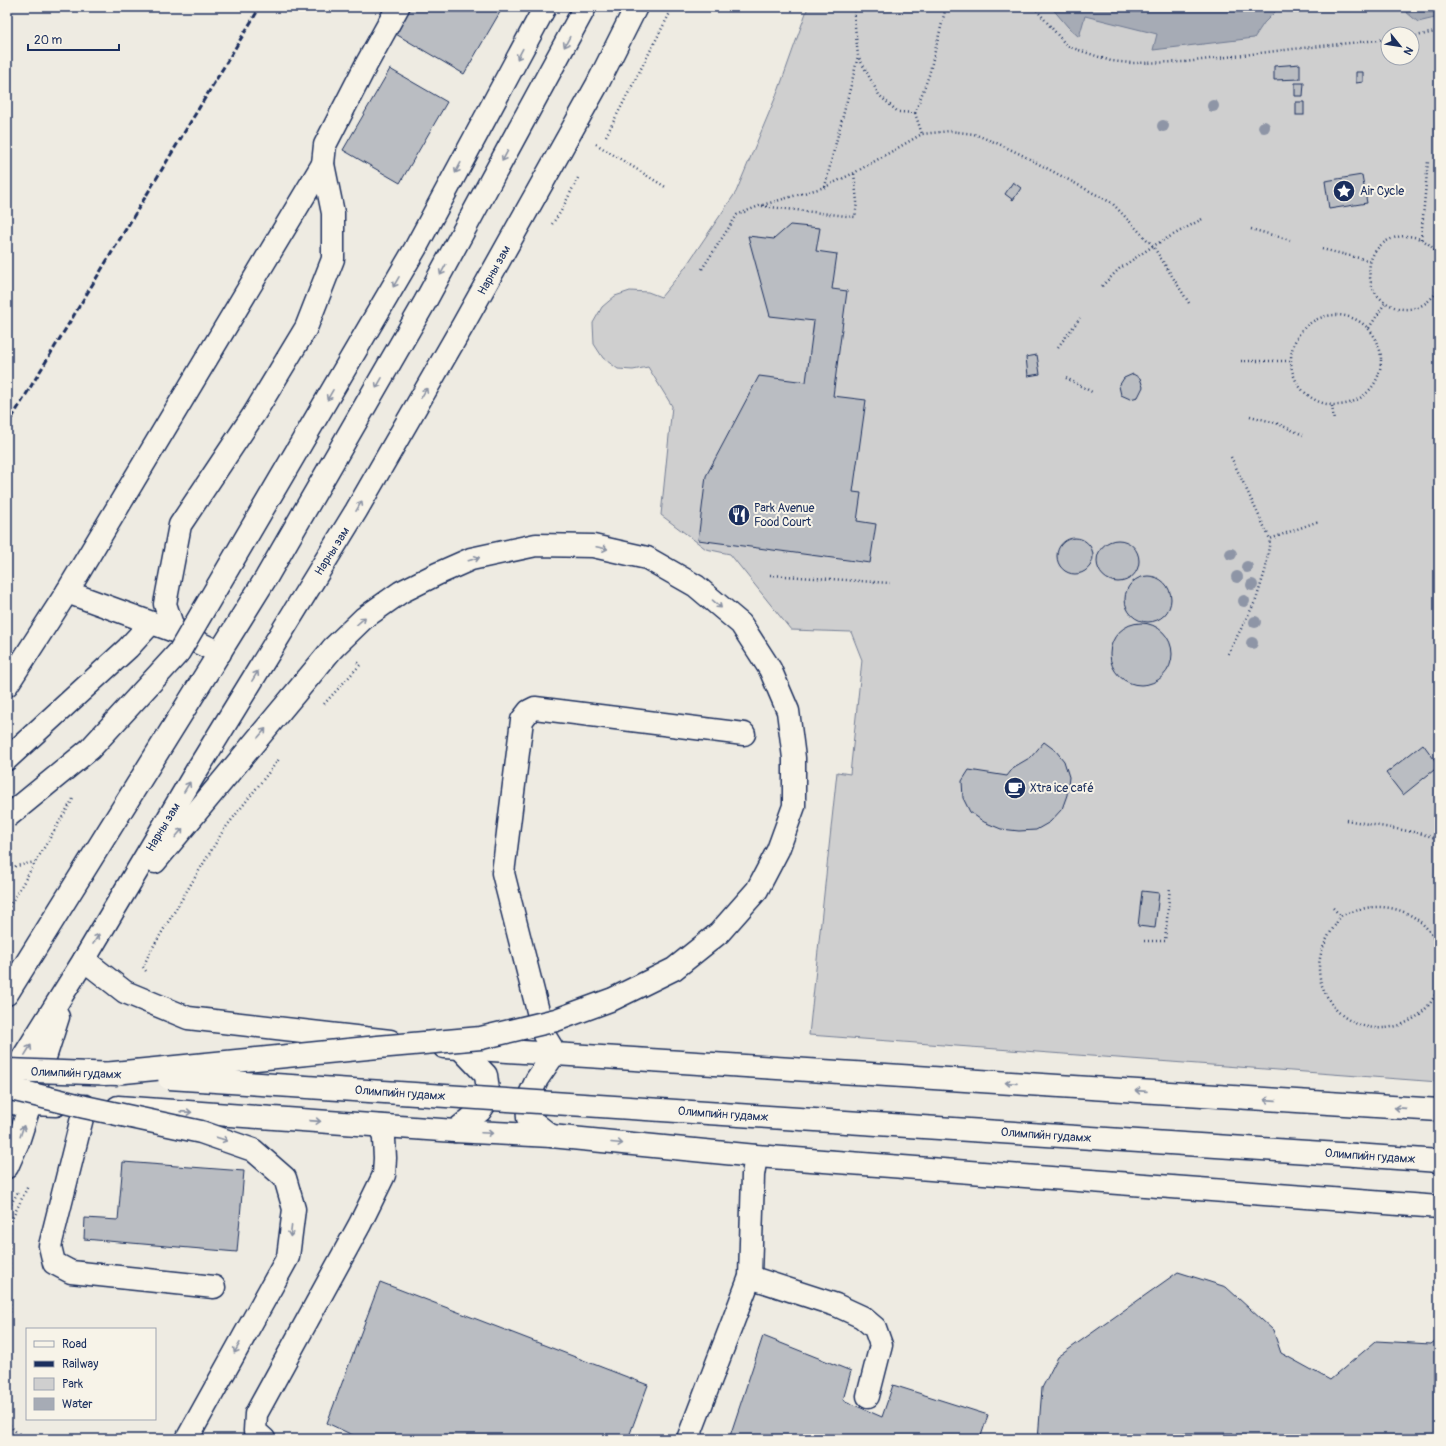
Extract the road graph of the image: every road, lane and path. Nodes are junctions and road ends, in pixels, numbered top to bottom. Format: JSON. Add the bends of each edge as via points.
{"nodes":[{"id":1,"x":398,"y":7,"type":"edge"},
{"id":2,"x":545,"y":7,"type":"edge"},
{"id":3,"x":585,"y":7,"type":"edge"},
{"id":4,"x":636,"y":7,"type":"edge"},
{"id":5,"x":672,"y":7,"type":"edge"},
{"id":6,"x":855,"y":7,"type":"edge"},
{"id":7,"x":946,"y":7,"type":"edge"},
{"id":8,"x":1034,"y":7,"type":"edge"},
{"id":9,"x":1439,"y":31,"type":"edge"},
{"id":10,"x":1420,"y":35,"type":"edge"},
{"id":11,"x":1380,"y":40,"type":"edge"},
{"id":12,"x":858,"y":56,"type":"junction"},
{"id":13,"x":915,"y":113,"type":"junction"},
{"id":14,"x":922,"y":134,"type":"junction"},
{"id":15,"x":606,"y":136,"type":"dead end"},
{"id":16,"x":596,"y":144,"type":"dead end"},
{"id":17,"x":1428,"y":161,"type":"dead end"},
{"id":18,"x":323,"y":164,"type":"junction"},
{"id":19,"x":854,"y":173,"type":"junction"},
{"id":20,"x":825,"y":187,"type":"junction"},
{"id":21,"x":667,"y":188,"type":"dead end"},
{"id":22,"x":759,"y":206,"type":"junction"},
{"id":23,"x":1204,"y":218,"type":"dead end"},
{"id":24,"x":1251,"y":229,"type":"dead end"},
{"id":25,"x":1421,"y":239,"type":"junction"},
{"id":26,"x":1290,"y":240,"type":"dead end"},
{"id":27,"x":1153,"y":246,"type":"junction"},
{"id":28,"x":1322,"y":249,"type":"dead end"},
{"id":29,"x":1439,"y":257,"type":"edge"},
{"id":30,"x":1371,"y":261,"type":"junction"},
{"id":31,"x":702,"y":269,"type":"dead end"},
{"id":32,"x":1102,"y":286,"type":"dead end"},
{"id":33,"x":1439,"y":287,"type":"edge"},
{"id":34,"x":1189,"y":303,"type":"dead end"},
{"id":35,"x":1386,"y":303,"type":"junction"},
{"id":36,"x":1080,"y":318,"type":"dead end"},
{"id":37,"x":1369,"y":328,"type":"junction"},
{"id":38,"x":1058,"y":347,"type":"dead end"},
{"id":39,"x":1241,"y":361,"type":"dead end"},
{"id":40,"x":1290,"y":361,"type":"junction"},
{"id":41,"x":1066,"y":378,"type":"dead end"},
{"id":42,"x":1092,"y":392,"type":"dead end"},
{"id":43,"x":1332,"y":406,"type":"junction"},
{"id":44,"x":1250,"y":416,"type":"dead end"},
{"id":45,"x":1334,"y":421,"type":"dead end"},
{"id":46,"x":1302,"y":435,"type":"dead end"},
{"id":47,"x":1231,"y":458,"type":"dead end"},
{"id":48,"x":1319,"y":521,"type":"dead end"},
{"id":49,"x":1270,"y":539,"type":"junction"},
{"id":50,"x":770,"y":576,"type":"dead end"},
{"id":51,"x":890,"y":583,"type":"dead end"},
{"id":52,"x":67,"y":592,"type":"junction"},
{"id":53,"x":151,"y":623,"type":"junction"},
{"id":54,"x":174,"y":631,"type":"junction"},
{"id":55,"x":220,"y":653,"type":"junction"},
{"id":56,"x":1228,"y":654,"type":"dead end"},
{"id":57,"x":7,"y":685,"type":"edge"},
{"id":58,"x":744,"y":734,"type":"dead end"},
{"id":59,"x":7,"y":759,"type":"edge"},
{"id":60,"x":7,"y":817,"type":"edge"},
{"id":61,"x":1346,"y":820,"type":"dead end"},
{"id":62,"x":1439,"y":839,"type":"edge"},
{"id":63,"x":36,"y":862,"type":"dead end"},
{"id":64,"x":7,"y":868,"type":"edge"},
{"id":65,"x":1170,"y":887,"type":"dead end"},
{"id":66,"x":1333,"y":908,"type":"dead end"},
{"id":67,"x":1341,"y":916,"type":"junction"},
{"id":68,"x":109,"y":917,"type":"junction"},
{"id":69,"x":1439,"y":937,"type":"edge"},
{"id":70,"x":1434,"y":939,"type":"junction"},
{"id":71,"x":1144,"y":941,"type":"dead end"},
{"id":72,"x":1439,"y":953,"type":"edge"},
{"id":73,"x":84,"y":960,"type":"junction"},
{"id":74,"x":1439,"y":982,"type":"edge"},
{"id":75,"x":68,"y":985,"type":"junction"},
{"id":76,"x":7,"y":994,"type":"edge"},
{"id":77,"x":461,"y":1049,"type":"junction"},
{"id":78,"x":555,"y":1053,"type":"junction"},
{"id":79,"x":7,"y":1070,"type":"edge"},
{"id":80,"x":104,"y":1074,"type":"junction"},
{"id":81,"x":7,"y":1083,"type":"edge"},
{"id":82,"x":7,"y":1088,"type":"edge"},
{"id":83,"x":7,"y":1103,"type":"edge"},
{"id":84,"x":30,"y":1104,"type":"junction"},
{"id":85,"x":85,"y":1106,"type":"junction"},
{"id":86,"x":1439,"y":1110,"type":"edge"},
{"id":87,"x":382,"y":1126,"type":"junction"},
{"id":88,"x":455,"y":1131,"type":"junction"},
{"id":89,"x":551,"y":1136,"type":"junction"},
{"id":90,"x":756,"y":1156,"type":"junction"},
{"id":91,"x":1439,"y":1162,"type":"edge"},
{"id":92,"x":7,"y":1167,"type":"edge"},
{"id":93,"x":31,"y":1180,"type":"dead end"},
{"id":94,"x":1439,"y":1207,"type":"edge"},
{"id":95,"x":750,"y":1277,"type":"junction"},
{"id":96,"x":214,"y":1287,"type":"dead end"},
{"id":97,"x":7,"y":1315,"type":"edge"},
{"id":98,"x":868,"y":1396,"type":"dead end"},
{"id":99,"x":7,"y":1422,"type":"edge"},
{"id":100,"x":27,"y":1439,"type":"edge"},
{"id":101,"x":187,"y":1439,"type":"edge"},
{"id":102,"x":264,"y":1439,"type":"edge"},
{"id":103,"x":688,"y":1439,"type":"edge"}],
"edges":[{"from":1,"to":18,"type":"main road","via":[[325,145]]},
{"from":2,"to":60,"type":"main road","one_way":true,"bridge":true,"via":[[415,249],[179,652],[90,749]]},
{"from":3,"to":55,"type":"main road","one_way":true,"via":[[426,302]]},
{"from":68,"to":4,"type":"main road","name":"Нарны зам","one_way":true,"via":[[364,497],[463,326],[596,85]]},
{"from":5,"to":15,"type":"path"},
{"from":6,"to":12,"type":"path"},
{"from":7,"to":13,"type":"path","via":[[929,75]]},
{"from":8,"to":11,"type":"path","via":[[1067,46],[1111,61],[1131,63],[1185,62]]},
{"from":9,"to":10,"type":"path"},
{"from":12,"to":13,"type":"path","via":[[879,95],[898,112]]},
{"from":12,"to":20,"type":"path"},
{"from":13,"to":14,"type":"path"},
{"from":14,"to":19,"type":"path"},
{"from":14,"to":27,"type":"path","via":[[950,131],[974,134],[1020,154],[1112,203]]},
{"from":16,"to":21,"type":"path"},
{"from":17,"to":25,"type":"path"},
{"from":18,"to":52,"type":"main road"},
{"from":18,"to":54,"type":"main road","via":[[333,213],[333,259],[306,328],[254,414],[180,525],[165,604]]},
{"from":19,"to":20,"type":"path"},
{"from":19,"to":22,"type":"path","via":[[857,202],[855,217]]},
{"from":20,"to":22,"type":"path"},
{"from":22,"to":31,"type":"path","via":[[737,215]]},
{"from":23,"to":27,"type":"path"},
{"from":24,"to":26,"type":"path"},
{"from":25,"to":29,"type":"path","via":[[1432,246]]},
{"from":25,"to":30,"type":"path","via":[[1397,237],[1377,250]]},
{"from":27,"to":32,"type":"path","via":[[1119,269]]},
{"from":27,"to":34,"type":"path"},
{"from":28,"to":30,"type":"path"},
{"from":30,"to":35,"type":"path","via":[[1371,285]]},
{"from":33,"to":35,"type":"path","via":[[1430,300],[1420,306],[1396,308]]},
{"from":35,"to":37,"type":"path"},
{"from":36,"to":38,"type":"path"},
{"from":37,"to":40,"type":"path","via":[[1343,315],[1328,315],[1315,320],[1303,328],[1294,341]]},
{"from":37,"to":43,"type":"path","via":[[1378,342],[1381,356],[1380,372],[1374,386],[1363,397],[1349,404]]},
{"from":39,"to":40,"type":"path"},
{"from":40,"to":43,"type":"path","via":[[1296,383],[1306,395],[1319,403]]},
{"from":41,"to":42,"type":"path"},
{"from":43,"to":45,"type":"path"},
{"from":44,"to":46,"type":"path","via":[[1276,423]]},
{"from":47,"to":49,"type":"path"},
{"from":48,"to":49,"type":"path"},
{"from":49,"to":56,"type":"path","via":[[1266,568],[1256,600]]},
{"from":50,"to":51,"type":"path"},
{"from":52,"to":53,"type":"main road"},
{"from":52,"to":57,"type":"main road"},
{"from":53,"to":54,"type":"main road"},
{"from":53,"to":59,"type":"main road","via":[[128,648]]},
{"from":54,"to":55,"type":"main road"},
{"from":55,"to":76,"type":"main road"},
{"from":58,"to":78,"type":"main road","via":[[535,708],[522,720],[503,873],[544,1035]]},
{"from":61,"to":62,"type":"path"},
{"from":63,"to":64,"type":"path"},
{"from":65,"to":71,"type":"path","via":[[1165,941]]},
{"from":66,"to":67,"type":"path"},
{"from":67,"to":70,"type":"path","via":[[1364,908],[1385,906],[1405,911],[1422,922]]},
{"from":67,"to":74,"type":"path","via":[[1322,949],[1319,969],[1322,989],[1333,1007],[1347,1020],[1366,1028],[1386,1029],[1405,1024],[1422,1012],[1434,997]]},
{"from":73,"to":68,"type":"main road","name":"Нарны зам","one_way":true},
{"from":68,"to":80,"type":"main road","one_way":true,"bridge":true,"via":[[333,648],[364,618],[401,592],[471,559],[536,545],[593,546],[647,558],[696,586],[741,624],[770,669],[788,711],[794,758],[794,806],[778,850],[757,890],[719,933],[674,969],[613,999],[556,1020],[481,1038]]},
{"from":69,"to":70,"type":"path"},
{"from":70,"to":72,"type":"path"},
{"from":73,"to":75,"type":"main road","name":"Нарны зам"},
{"from":73,"to":77,"type":"main road","via":[[125,992],[188,1018]]},
{"from":81,"to":75,"type":"main road","name":"Нарны зам","one_way":true},
{"from":75,"to":84,"type":"main road"},
{"from":77,"to":78,"type":"main road"},
{"from":77,"to":88,"type":"main road","via":[[486,1075],[488,1098],[480,1111]]},
{"from":86,"to":78,"type":"main road","one_way":true},
{"from":78,"to":89,"type":"main road","via":[[537,1079],[527,1101],[528,1118]]},
{"from":79,"to":80,"type":"main road","name":"Олимпийн гудамж","bridge":true},
{"from":80,"to":91,"type":"main road","name":"Олимпийн гудамж","bridge":true},
{"from":82,"to":101,"type":"main road","one_way":true,"bridge":true,"via":[[201,1132],[253,1150],[285,1178],[294,1209],[288,1257]]},
{"from":83,"to":84,"type":"main road"},
{"from":84,"to":85,"type":"main road"},
{"from":92,"to":84,"type":"main road","one_way":true},
{"from":85,"to":87,"type":"main road","one_way":true},
{"from":85,"to":96,"type":"main road","via":[[50,1246],[54,1263],[71,1272]]},
{"from":87,"to":88,"type":"main road"},
{"from":87,"to":102,"type":"main road","via":[[384,1175],[256,1414],[255,1431]]},
{"from":88,"to":89,"type":"main road","one_way":true},
{"from":89,"to":90,"type":"main road","one_way":true},
{"from":90,"to":94,"type":"main road"},
{"from":90,"to":95,"type":"main road","via":[[753,1175]]},
{"from":93,"to":97,"type":"path","via":[[9,1225],[10,1313]]},
{"from":95,"to":98,"type":"main road","via":[[836,1306],[862,1317],[875,1328],[881,1345]]},
{"from":95,"to":103,"type":"main road"},
{"from":99,"to":100,"type":"path"}]}
